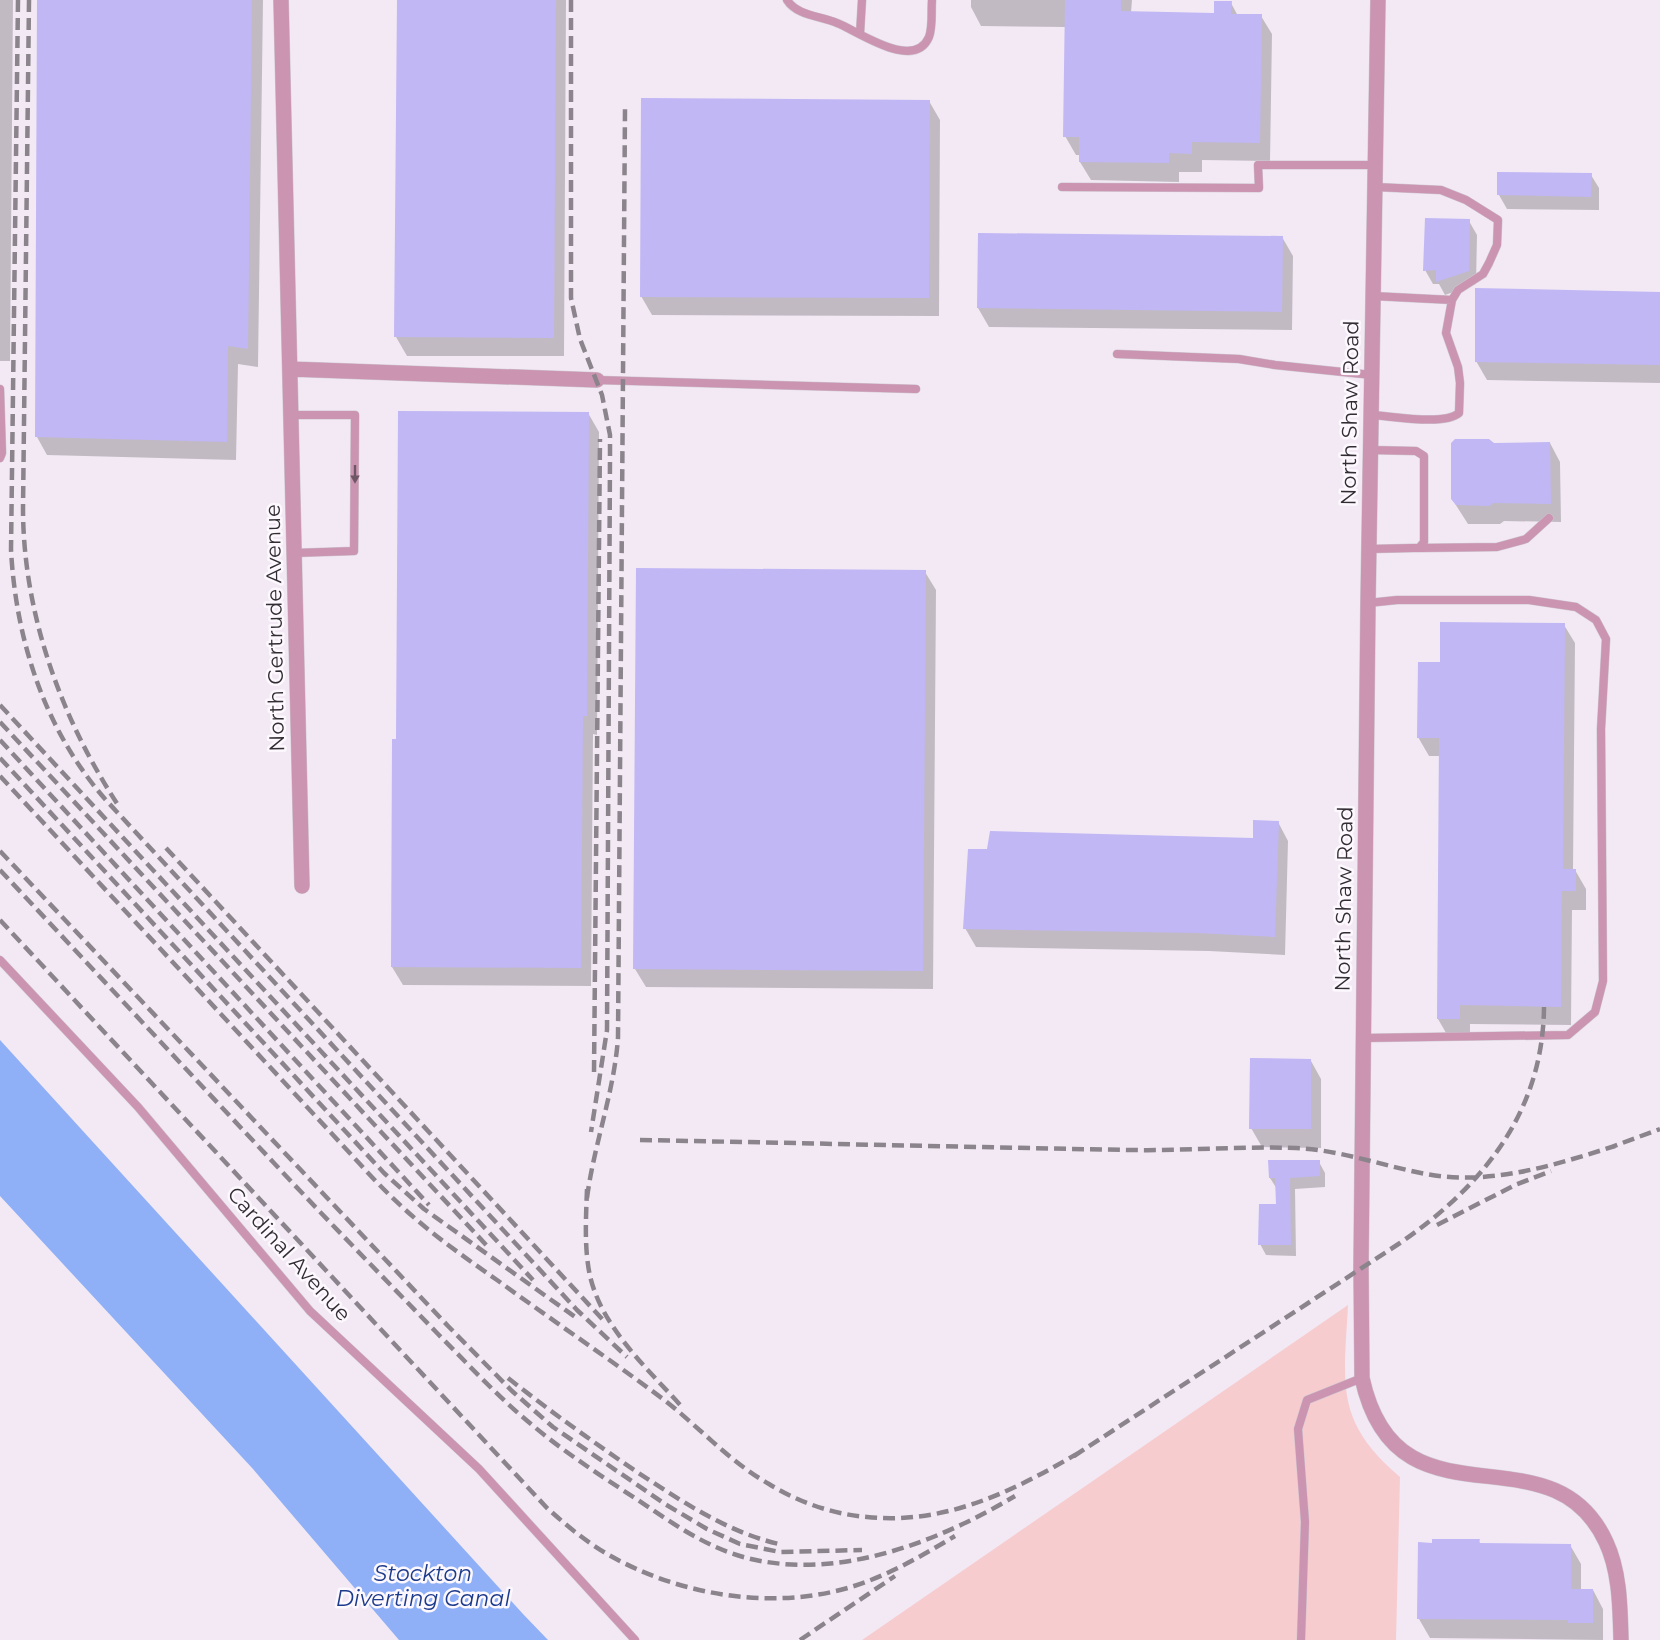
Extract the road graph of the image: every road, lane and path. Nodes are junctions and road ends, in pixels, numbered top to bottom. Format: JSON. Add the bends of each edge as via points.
{"nodes":[{"id":1,"x":281,"y":0,"type":"edge"},
{"id":2,"x":787,"y":0,"type":"edge"},
{"id":3,"x":861,"y":0,"type":"edge"},
{"id":4,"x":932,"y":0,"type":"edge"},
{"id":5,"x":1378,"y":0,"type":"edge"},
{"id":6,"x":860,"y":34,"type":"junction"},
{"id":7,"x":1376,"y":165,"type":"junction"},
{"id":8,"x":1062,"y":187,"type":"dead end"},
{"id":9,"x":1375,"y":187,"type":"junction"},
{"id":10,"x":1373,"y":296,"type":"junction"},
{"id":11,"x":1452,"y":300,"type":"junction"},
{"id":12,"x":1117,"y":354,"type":"dead end"},
{"id":13,"x":290,"y":369,"type":"junction"},
{"id":14,"x":1372,"y":375,"type":"junction"},
{"id":15,"x":597,"y":380,"type":"joint"},
{"id":16,"x":0,"y":389,"type":"edge"},
{"id":17,"x":916,"y":389,"type":"dead end"},
{"id":18,"x":291,"y":415,"type":"junction"},
{"id":19,"x":1371,"y":415,"type":"junction"},
{"id":20,"x":1370,"y":450,"type":"junction"},
{"id":21,"x":0,"y":458,"type":"edge"},
{"id":22,"x":1549,"y":518,"type":"dead end"},
{"id":23,"x":1419,"y":548,"type":"junction"},
{"id":24,"x":1369,"y":549,"type":"junction"},
{"id":25,"x":294,"y":553,"type":"junction"},
{"id":26,"x":1368,"y":603,"type":"junction"},
{"id":27,"x":302,"y":886,"type":"dead end"},
{"id":28,"x":0,"y":960,"type":"edge"},
{"id":29,"x":1364,"y":1038,"type":"junction"},
{"id":30,"x":1362,"y":1378,"type":"junction"},
{"id":31,"x":635,"y":1640,"type":"edge"},
{"id":32,"x":1301,"y":1640,"type":"edge"},
{"id":33,"x":1621,"y":1640,"type":"edge"}],
"edges":[{"from":1,"to":13,"type":"street","name":"North Gertrude Avenue"},
{"from":2,"to":6,"type":"lane","via":[[799,11]]},
{"from":3,"to":6,"type":"lane"},
{"from":4,"to":6,"type":"lane","via":[[931,28],[922,46],[904,51],[888,48]]},
{"from":5,"to":7,"type":"street","name":"North Shaw Road"},
{"from":7,"to":8,"type":"lane","via":[[1258,165],[1259,188]]},
{"from":7,"to":9,"type":"street","name":"North Shaw Road"},
{"from":9,"to":10,"type":"street","name":"North Shaw Road"},
{"from":9,"to":11,"type":"lane","via":[[1441,190],[1498,220],[1497,245],[1483,274],[1458,290]]},
{"from":10,"to":11,"type":"lane"},
{"from":10,"to":14,"type":"street","name":"North Shaw Road"},
{"from":11,"to":19,"type":"lane","via":[[1446,333],[1458,367],[1459,413],[1453,418],[1432,419]]},
{"from":12,"to":14,"type":"lane","via":[[1239,359]]},
{"from":13,"to":15,"type":"street"},
{"from":13,"to":18,"type":"street","name":"North Gertrude Avenue"},
{"from":14,"to":19,"type":"street","name":"North Shaw Road"},
{"from":15,"to":17,"type":"lane"},
{"from":16,"to":21,"type":"lane"},
{"from":18,"to":25,"type":"street","name":"North Gertrude Avenue"},
{"from":18,"to":25,"type":"lane","one_way":true,"via":[[355,415],[354,551]]},
{"from":19,"to":20,"type":"street","name":"North Shaw Road"},
{"from":20,"to":23,"type":"lane","via":[[1416,452],[1424,456],[1424,542]]},
{"from":20,"to":24,"type":"street","name":"North Shaw Road"},
{"from":22,"to":23,"type":"lane","via":[[1526,539],[1497,547]]},
{"from":23,"to":24,"type":"lane"},
{"from":24,"to":26,"type":"street","name":"North Shaw Road"},
{"from":25,"to":27,"type":"street","name":"North Gertrude Avenue"},
{"from":26,"to":29,"type":"street","name":"North Shaw Road"},
{"from":26,"to":29,"type":"lane","via":[[1529,600],[1576,607],[1596,620],[1606,639],[1601,729],[1603,981],[1595,1012],[1568,1035]]},
{"from":28,"to":31,"type":"lane","name":"Cardinal Avenue","via":[[138,1107],[310,1311],[479,1469]]},
{"from":29,"to":30,"type":"street","name":"North Shaw Road"},
{"from":30,"to":32,"type":"lane","via":[[1307,1400],[1298,1429],[1305,1522]]},
{"from":30,"to":33,"type":"street","name":"North Shaw Road","via":[[1380,1427],[1410,1456],[1437,1469],[1542,1484],[1581,1506],[1600,1530],[1613,1561],[1619,1590]]}]}
